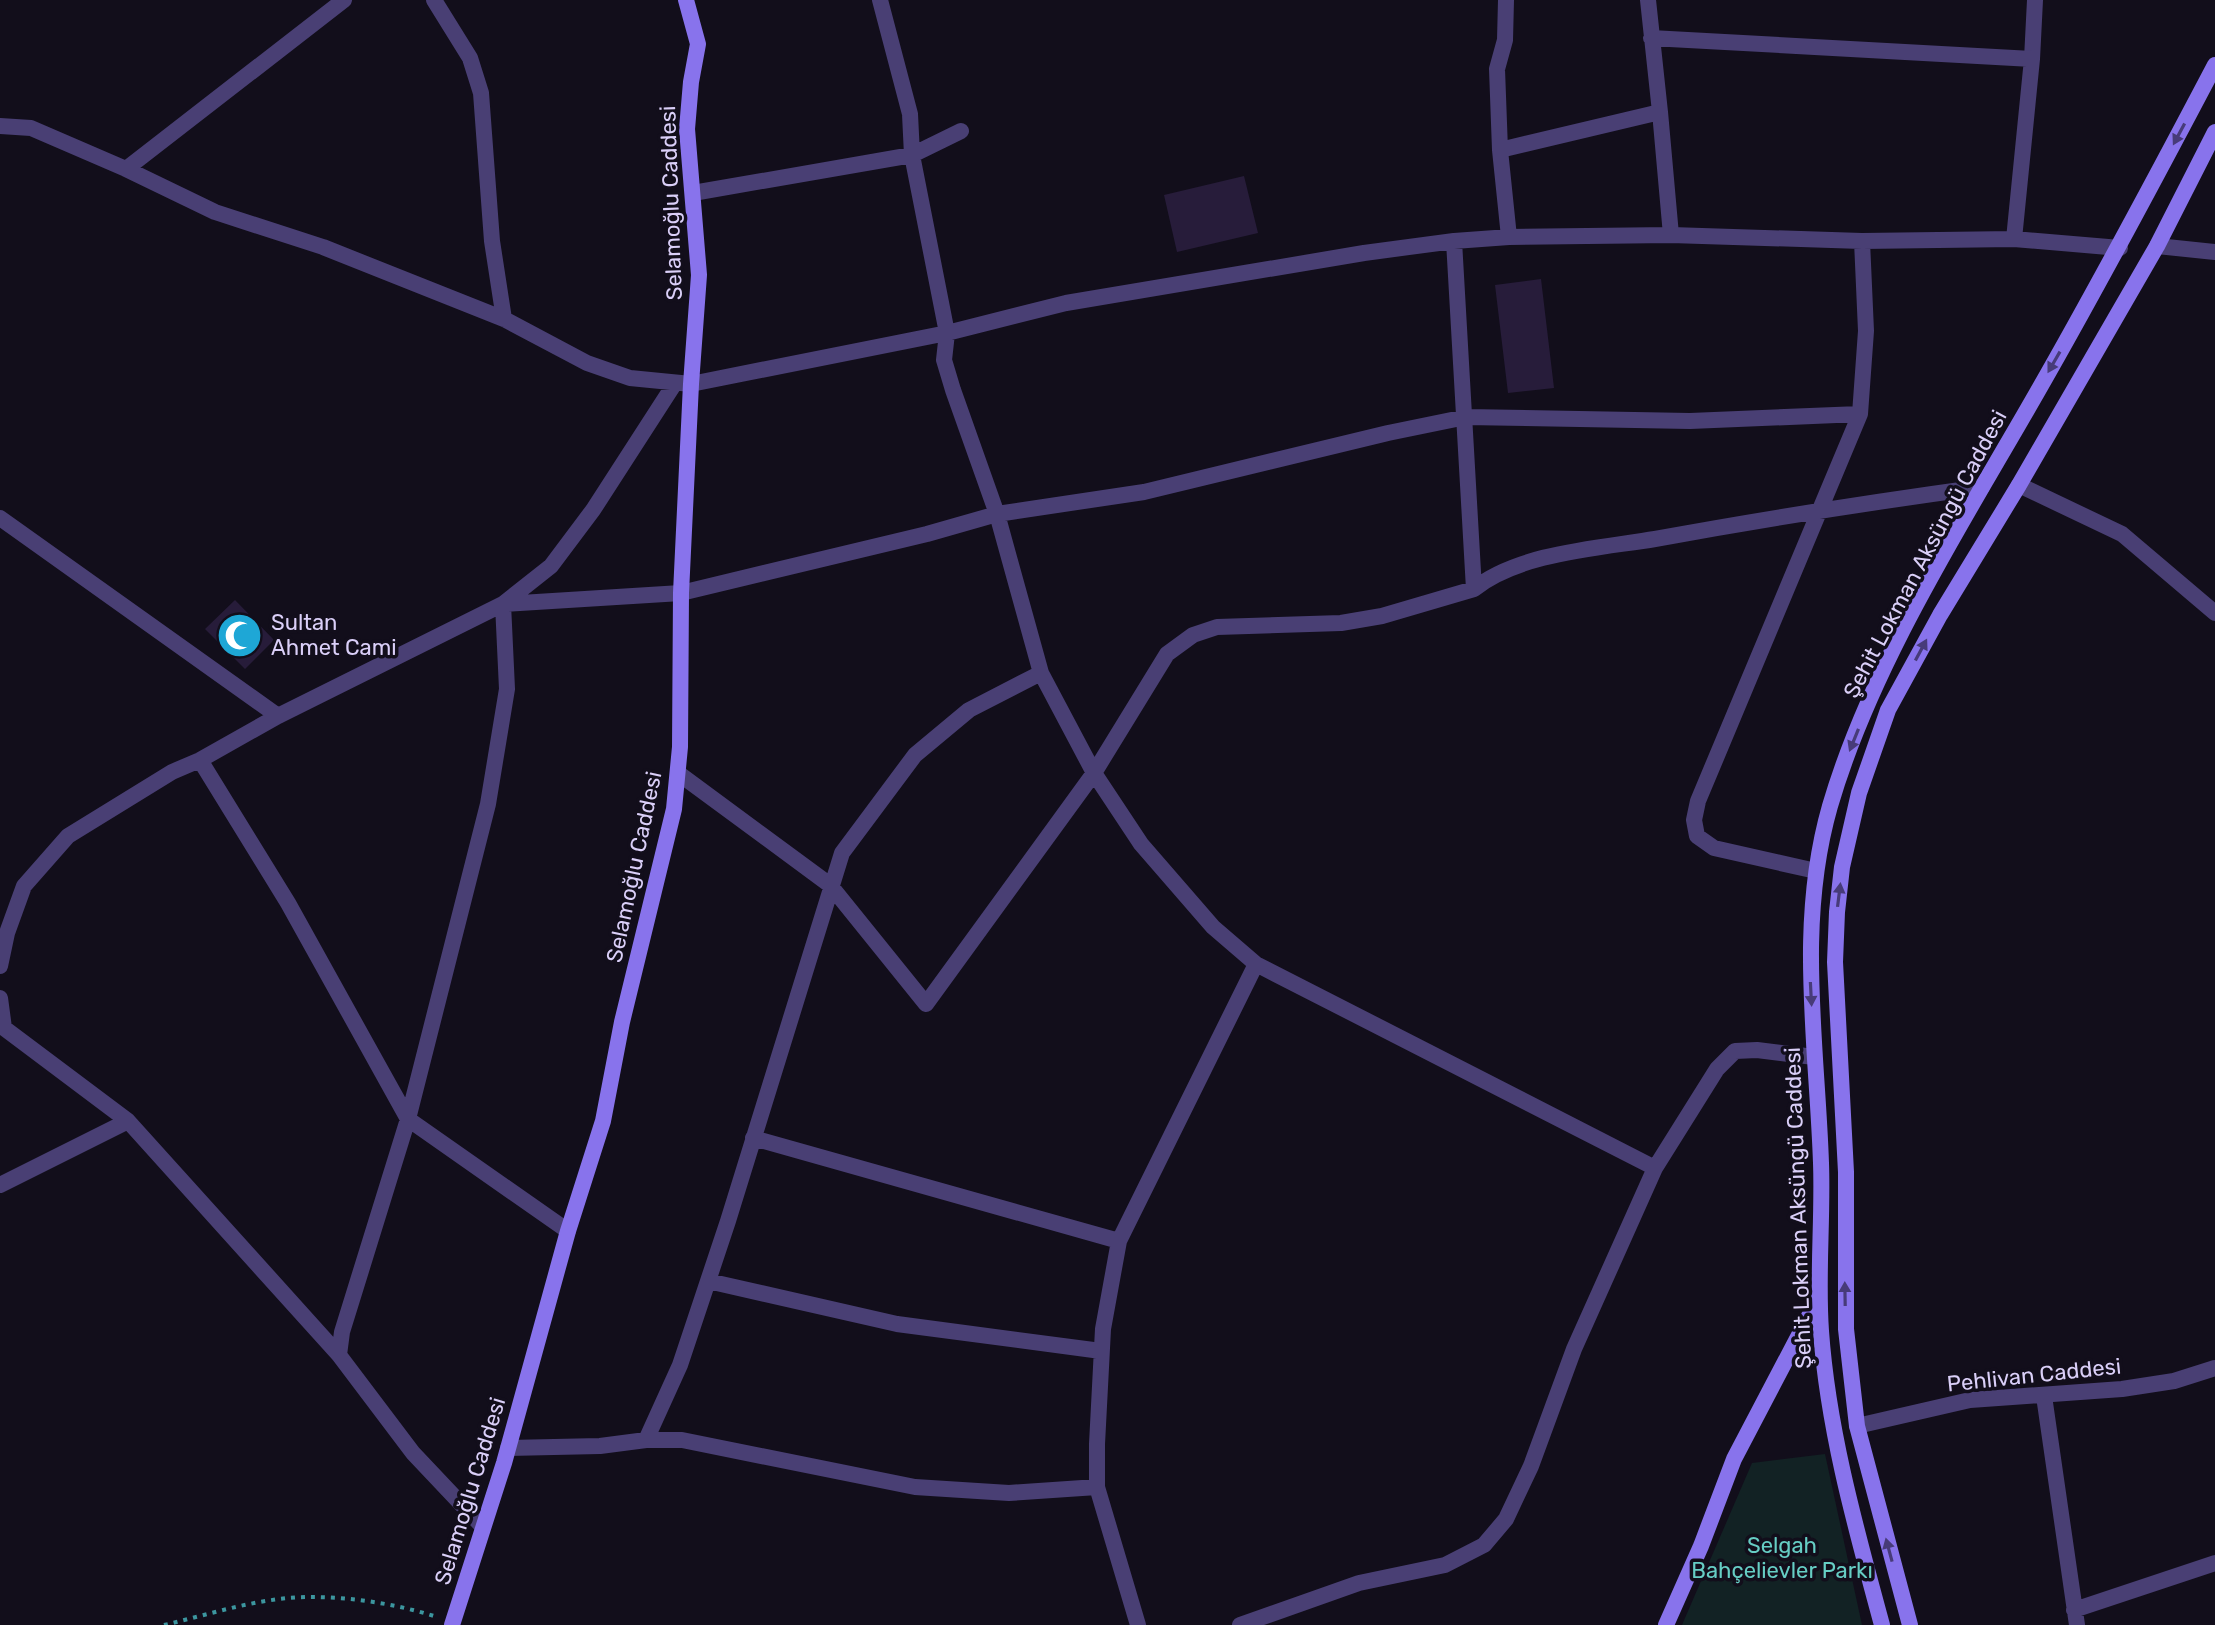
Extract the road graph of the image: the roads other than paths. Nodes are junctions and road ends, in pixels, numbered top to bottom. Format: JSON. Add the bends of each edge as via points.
{"nodes":[{"id":1,"x":344,"y":0,"type":"edge"},
{"id":2,"x":434,"y":0,"type":"edge"},
{"id":3,"x":686,"y":0,"type":"edge"},
{"id":4,"x":880,"y":0,"type":"edge"},
{"id":5,"x":1506,"y":0,"type":"edge"},
{"id":6,"x":1648,"y":0,"type":"edge"},
{"id":7,"x":2035,"y":0,"type":"edge"},
{"id":8,"x":1651,"y":38,"type":"junction"},
{"id":9,"x":2032,"y":59,"type":"junction"},
{"id":10,"x":2215,"y":65,"type":"edge"},
{"id":11,"x":1660,"y":112,"type":"junction"},
{"id":12,"x":0,"y":126,"type":"edge"},
{"id":13,"x":961,"y":131,"type":"dead end"},
{"id":14,"x":2215,"y":132,"type":"edge"},
{"id":15,"x":1500,"y":150,"type":"junction"},
{"id":16,"x":912,"y":155,"type":"junction"},
{"id":17,"x":126,"y":169,"type":"junction"},
{"id":18,"x":693,"y":193,"type":"junction"},
{"id":19,"x":1671,"y":235,"type":"junction"},
{"id":20,"x":1509,"y":237,"type":"junction"},
{"id":21,"x":2014,"y":239,"type":"junction"},
{"id":22,"x":1454,"y":241,"type":"junction"},
{"id":23,"x":1862,"y":241,"type":"junction"},
{"id":24,"x":2157,"y":246,"type":"junction"},
{"id":25,"x":2120,"y":248,"type":"junction"},
{"id":26,"x":2215,"y":252,"type":"edge"},
{"id":27,"x":504,"y":319,"type":"junction"},
{"id":28,"x":947,"y":333,"type":"junction"},
{"id":29,"x":683,"y":384,"type":"junction"},
{"id":30,"x":1860,"y":414,"type":"junction"},
{"id":31,"x":1466,"y":417,"type":"junction"},
{"id":32,"x":2019,"y":485,"type":"junction"},
{"id":33,"x":1982,"y":487,"type":"junction"},
{"id":34,"x":1818,"y":510,"type":"junction"},
{"id":35,"x":997,"y":514,"type":"junction"},
{"id":36,"x":0,"y":518,"type":"edge"},
{"id":37,"x":1474,"y":589,"type":"junction"},
{"id":38,"x":681,"y":593,"type":"junction"},
{"id":39,"x":503,"y":604,"type":"junction"},
{"id":40,"x":2215,"y":613,"type":"edge"},
{"id":41,"x":1041,"y":673,"type":"junction"},
{"id":42,"x":278,"y":716,"type":"junction"},
{"id":43,"x":200,"y":760,"type":"junction"},
{"id":44,"x":678,"y":773,"type":"junction"},
{"id":45,"x":1094,"y":773,"type":"junction"},
{"id":46,"x":1816,"y":871,"type":"junction"},
{"id":47,"x":830,"y":885,"type":"junction"},
{"id":48,"x":1256,"y":964,"type":"junction"},
{"id":49,"x":0,"y":966,"type":"edge"},
{"id":50,"x":0,"y":998,"type":"edge"},
{"id":51,"x":2,"y":1027,"type":"edge"},
{"id":52,"x":1814,"y":1057,"type":"junction"},
{"id":53,"x":408,"y":1119,"type":"junction"},
{"id":54,"x":128,"y":1121,"type":"junction"},
{"id":55,"x":753,"y":1138,"type":"junction"},
{"id":56,"x":1655,"y":1168,"type":"junction"},
{"id":57,"x":0,"y":1185,"type":"edge"},
{"id":58,"x":568,"y":1231,"type":"junction"},
{"id":59,"x":1119,"y":1241,"type":"junction"},
{"id":60,"x":708,"y":1281,"type":"junction"},
{"id":61,"x":1819,"y":1297,"type":"junction"},
{"id":62,"x":1101,"y":1351,"type":"junction"},
{"id":63,"x":339,"y":1355,"type":"junction"},
{"id":64,"x":2215,"y":1368,"type":"edge"},
{"id":65,"x":2044,"y":1396,"type":"junction"},
{"id":66,"x":1857,"y":1426,"type":"junction"},
{"id":67,"x":646,"y":1440,"type":"junction"},
{"id":68,"x":508,"y":1448,"type":"junction"},
{"id":69,"x":1097,"y":1487,"type":"junction"},
{"id":70,"x":482,"y":1526,"type":"junction"},
{"id":71,"x":2215,"y":1563,"type":"edge"},
{"id":72,"x":2075,"y":1617,"type":"edge"},
{"id":73,"x":457,"y":1624,"type":"edge"},
{"id":74,"x":1138,"y":1625,"type":"edge"},
{"id":75,"x":1240,"y":1625,"type":"edge"},
{"id":76,"x":1666,"y":1625,"type":"edge"},
{"id":77,"x":1882,"y":1625,"type":"edge"},
{"id":78,"x":1910,"y":1625,"type":"edge"}],
"edges":[{"from":1,"to":17,"type":"street"},
{"from":2,"to":27,"type":"street","via":[[470,58],[481,93],[492,241]]},
{"from":3,"to":18,"type":"main road","name":"Selamoğlu Caddesi","via":[[698,44],[687,129]]},
{"from":4,"to":16,"type":"street","via":[[910,114]]},
{"from":5,"to":15,"type":"street","via":[[1505,40],[1497,69]]},
{"from":6,"to":8,"type":"street"},
{"from":7,"to":9,"type":"street"},
{"from":8,"to":9,"type":"street"},
{"from":8,"to":11,"type":"street"},
{"from":9,"to":21,"type":"street"},
{"from":10,"to":25,"type":"main road","name":"Şehit Lokman Aksüngü Caddesi","one_way":true},
{"from":11,"to":15,"type":"street"},
{"from":11,"to":19,"type":"street"},
{"from":12,"to":17,"type":"street","via":[[31,128]]},
{"from":13,"to":16,"type":"street"},
{"from":14,"to":24,"type":"main road","name":"Şehit Lokman Aksüngü Caddesi"},
{"from":15,"to":20,"type":"street"},
{"from":16,"to":18,"type":"street"},
{"from":16,"to":28,"type":"street"},
{"from":17,"to":27,"type":"street","via":[[215,212],[323,247]]},
{"from":18,"to":29,"type":"main road","name":"Selamoğlu Caddesi","via":[[699,275]]},
{"from":19,"to":20,"type":"street"},
{"from":19,"to":23,"type":"street"},
{"from":20,"to":22,"type":"street"},
{"from":21,"to":23,"type":"street"},
{"from":21,"to":25,"type":"street"},
{"from":22,"to":28,"type":"street","via":[[1066,303]]},
{"from":22,"to":31,"type":"street"},
{"from":23,"to":30,"type":"street","via":[[1866,331]]},
{"from":24,"to":26,"type":"street"},
{"from":24,"to":32,"type":"main road","name":"Şehit Lokman Aksüngü Caddesi"},
{"from":25,"to":33,"type":"main road","name":"Şehit Lokman Aksüngü Caddesi","one_way":true},
{"from":27,"to":29,"type":"street","via":[[587,363],[630,378]]},
{"from":28,"to":29,"type":"street"},
{"from":28,"to":35,"type":"street","via":[[948,375]]},
{"from":29,"to":38,"type":"main road","name":"Selamoğlu Caddesi"},
{"from":29,"to":39,"type":"street","via":[[551,566]]},
{"from":30,"to":31,"type":"street","via":[[1690,421]]},
{"from":30,"to":34,"type":"street"},
{"from":31,"to":35,"type":"street","via":[[1144,492]]},
{"from":31,"to":37,"type":"street"},
{"from":32,"to":40,"type":"street","via":[[2122,534]]},
{"from":66,"to":32,"type":"main road","name":"Şehit Lokman Aksüngü Caddesi","one_way":true,"via":[[1846,1329],[1846,1172],[1835,962],[1842,867],[1859,793],[1888,710]]},
{"from":33,"to":34,"type":"street"},
{"from":33,"to":46,"type":"main road","name":"Şehit Lokman Aksüngü Caddesi","one_way":true,"via":[[1881,674],[1830,808]]},
{"from":34,"to":37,"type":"street","via":[[1561,555],[1499,572]]},
{"from":34,"to":46,"type":"street","via":[[1694,820],[1697,836],[1714,848]]},
{"from":35,"to":38,"type":"street"},
{"from":35,"to":41,"type":"street"},
{"from":36,"to":42,"type":"street"},
{"from":37,"to":45,"type":"street","via":[[1341,623],[1217,627],[1193,635],[1167,654]]},
{"from":38,"to":39,"type":"street"},
{"from":38,"to":44,"type":"main road","name":"Selamoğlu Caddesi"},
{"from":39,"to":42,"type":"street"},
{"from":39,"to":53,"type":"street","via":[[507,689],[488,804]]},
{"from":41,"to":45,"type":"street"},
{"from":41,"to":47,"type":"street","via":[[969,710],[915,755],[842,853]]},
{"from":42,"to":43,"type":"street"},
{"from":43,"to":49,"type":"street","via":[[68,836],[24,886]]},
{"from":43,"to":53,"type":"street","via":[[288,903]]},
{"from":44,"to":47,"type":"street"},
{"from":44,"to":58,"type":"main road","name":"Selamoğlu Caddesi","via":[[603,1121]]},
{"from":45,"to":47,"type":"street","via":[[926,1004]]},
{"from":45,"to":48,"type":"street","via":[[1141,844],[1213,927]]},
{"from":46,"to":52,"type":"main road","name":"Şehit Lokman Aksüngü Caddesi","one_way":true,"via":[[1810,932]]},
{"from":47,"to":55,"type":"street"},
{"from":48,"to":56,"type":"street"},
{"from":48,"to":59,"type":"street"},
{"from":50,"to":51,"type":"street"},
{"from":51,"to":54,"type":"street"},
{"from":52,"to":56,"type":"street","via":[[1735,1051],[1717,1069]]},
{"from":52,"to":61,"type":"main road","name":"Şehit Lokman Aksüngü Caddesi","via":[[1821,1164]]},
{"from":53,"to":58,"type":"street"},
{"from":53,"to":63,"type":"street"},
{"from":54,"to":57,"type":"street"},
{"from":54,"to":63,"type":"street"},
{"from":55,"to":59,"type":"street"},
{"from":55,"to":60,"type":"street"},
{"from":56,"to":75,"type":"street","via":[[1574,1349],[1531,1466],[1506,1519],[1484,1545],[1445,1565],[1359,1583]]},
{"from":58,"to":68,"type":"main road","name":"Selamoğlu Caddesi"},
{"from":59,"to":62,"type":"street"},
{"from":60,"to":62,"type":"street","via":[[897,1324]]},
{"from":60,"to":67,"type":"street","via":[[680,1365]]},
{"from":61,"to":76,"type":"main road","via":[[1734,1459]]},
{"from":61,"to":77,"type":"main road","name":"Şehit Lokman Aksüngü Caddesi","via":[[1835,1431]]},
{"from":62,"to":69,"type":"street"},
{"from":63,"to":70,"type":"street","via":[[413,1453]]},
{"from":64,"to":65,"type":"street","name":"Pehlivan Caddesi","via":[[2174,1381]]},
{"from":65,"to":66,"type":"street","name":"Pehlivan Caddesi","via":[[1970,1400]]},
{"from":65,"to":72,"type":"street"},
{"from":78,"to":66,"type":"main road","name":"Şehit Lokman Aksüngü Caddesi","one_way":true},
{"from":67,"to":68,"type":"street"},
{"from":67,"to":69,"type":"street","via":[[682,1440],[915,1487],[1009,1493]]},
{"from":68,"to":70,"type":"main road","name":"Selamoğlu Caddesi"},
{"from":69,"to":74,"type":"street"},
{"from":70,"to":73,"type":"main road","name":"Selamoğlu Caddesi"},
{"from":71,"to":72,"type":"street"}]}
